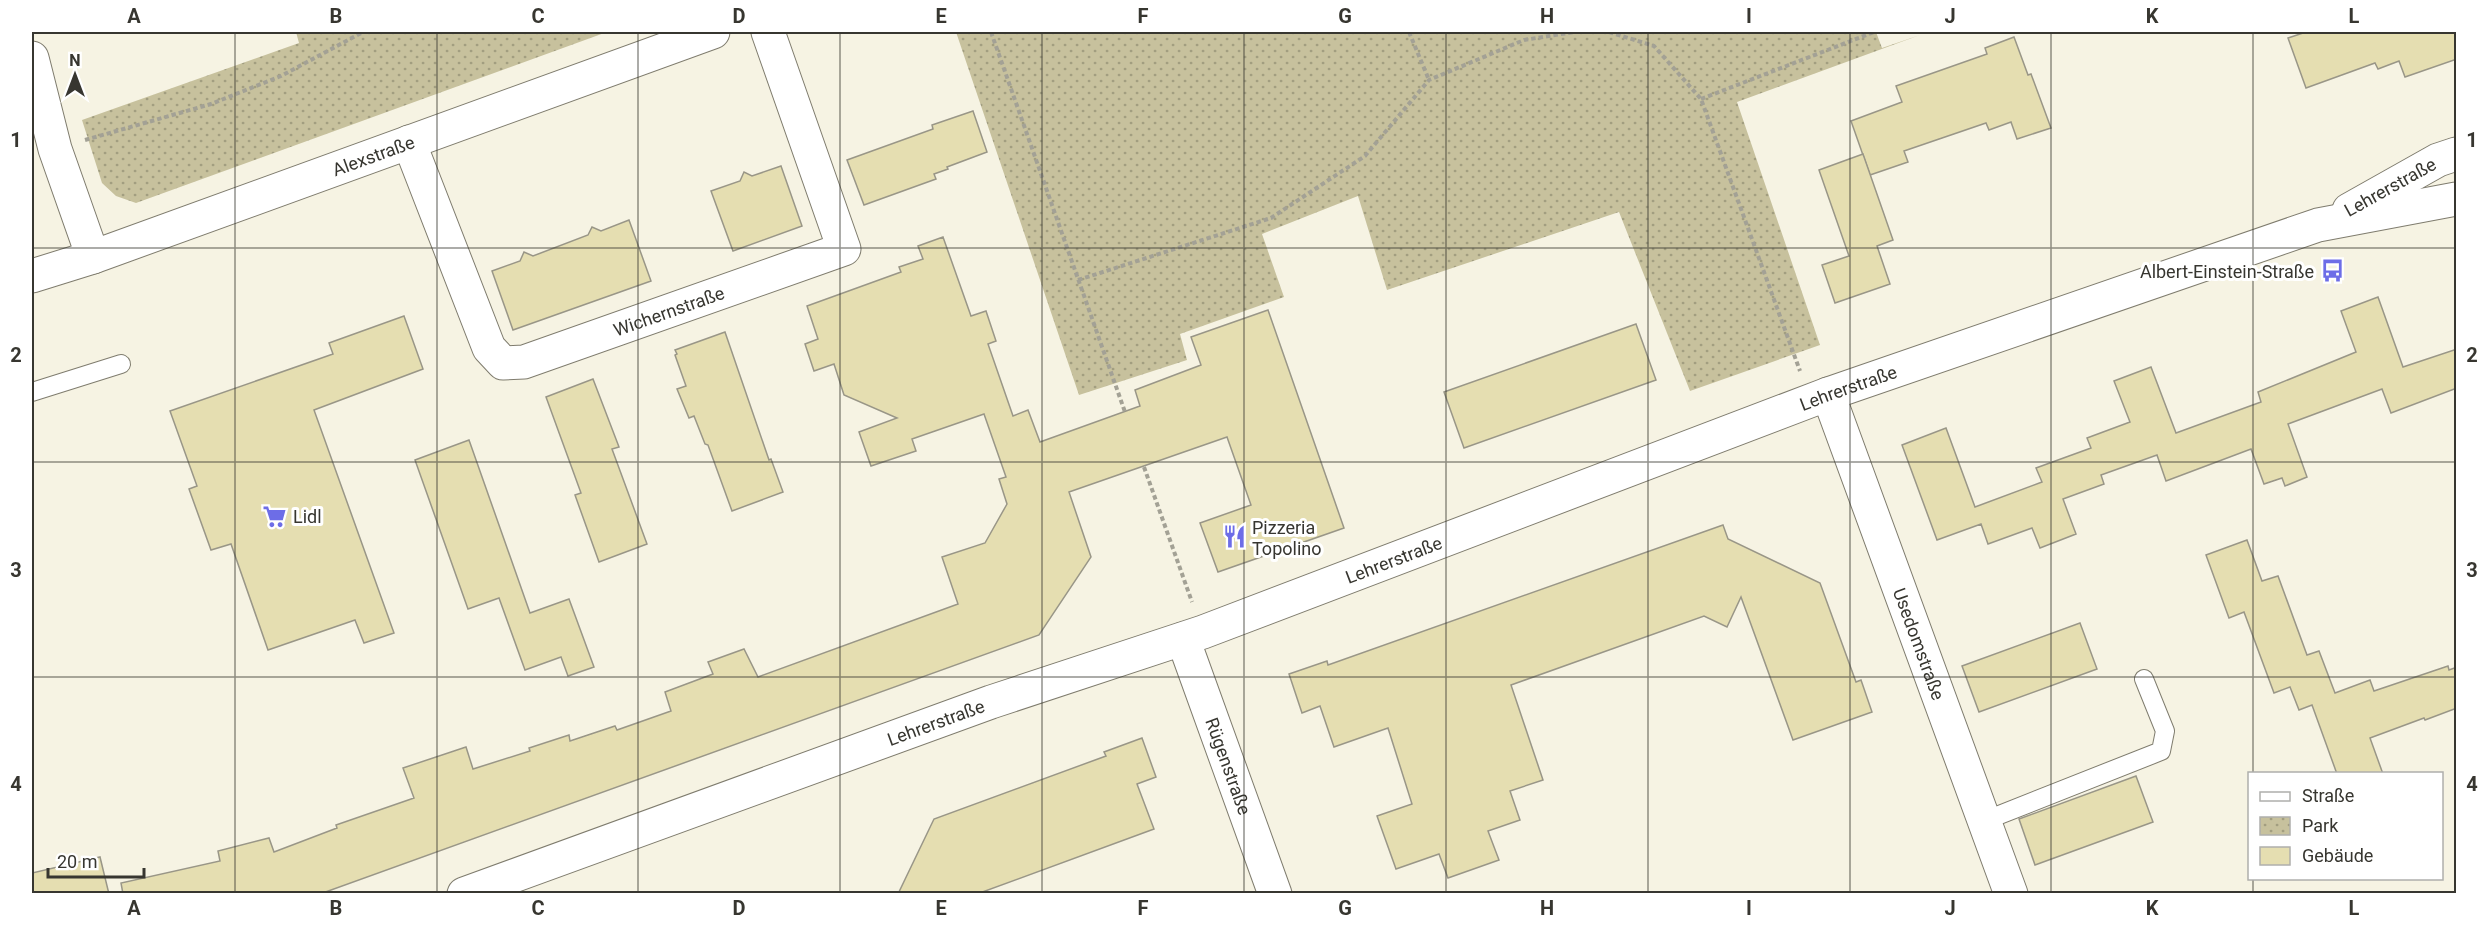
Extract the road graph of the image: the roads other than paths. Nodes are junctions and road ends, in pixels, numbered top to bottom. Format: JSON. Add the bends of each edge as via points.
{"nodes":[{"id":1,"x":713,"y":32,"type":"edge"},
{"id":2,"x":768,"y":32,"type":"edge"},
{"id":3,"x":32,"y":58,"type":"edge"},
{"id":4,"x":409,"y":142,"type":"junction"},
{"id":5,"x":2457,"y":154,"type":"edge"},
{"id":6,"x":2457,"y":199,"type":"edge"},
{"id":7,"x":2324,"y":224,"type":"junction"},
{"id":8,"x":93,"y":257,"type":"junction"},
{"id":9,"x":32,"y":276,"type":"edge"},
{"id":10,"x":121,"y":364,"type":"dead end"},
{"id":11,"x":32,"y":392,"type":"edge"},
{"id":12,"x":1819,"y":398,"type":"junction"},
{"id":13,"x":1193,"y":636,"type":"junction"},
{"id":14,"x":2144,"y":679,"type":"dead end"},
{"id":15,"x":1984,"y":821,"type":"junction"},
{"id":16,"x":464,"y":894,"type":"edge"},
{"id":17,"x":1275,"y":894,"type":"edge"},
{"id":18,"x":2011,"y":894,"type":"edge"}],
"edges":[{"from":1,"to":4,"type":"street","name":"Alexstraße"},
{"from":2,"to":4,"type":"street","name":"Wichernstraße","via":[[844,249],[524,362],[503,363],[489,348]]},
{"from":3,"to":8,"type":"street","via":[[55,149]]},
{"from":4,"to":8,"type":"street","name":"Alexstraße"},
{"from":5,"to":7,"type":"street","name":"Lehrerstraße","via":[[2438,160]]},
{"from":6,"to":7,"type":"street","name":"Lehrerstraße"},
{"from":7,"to":12,"type":"street","name":"Lehrerstraße"},
{"from":8,"to":9,"type":"street","name":"Alexstraße"},
{"from":10,"to":11,"type":"lane"},
{"from":12,"to":13,"type":"street","name":"Lehrerstraße"},
{"from":12,"to":15,"type":"street","name":"Usedomstraße"},
{"from":13,"to":16,"type":"street","name":"Lehrerstraße","via":[[991,702]]},
{"from":13,"to":17,"type":"street","name":"Rügenstraße"},
{"from":14,"to":15,"type":"lane","via":[[2165,731],[2161,751]]},
{"from":15,"to":18,"type":"street","name":"Usedomstraße"}]}
